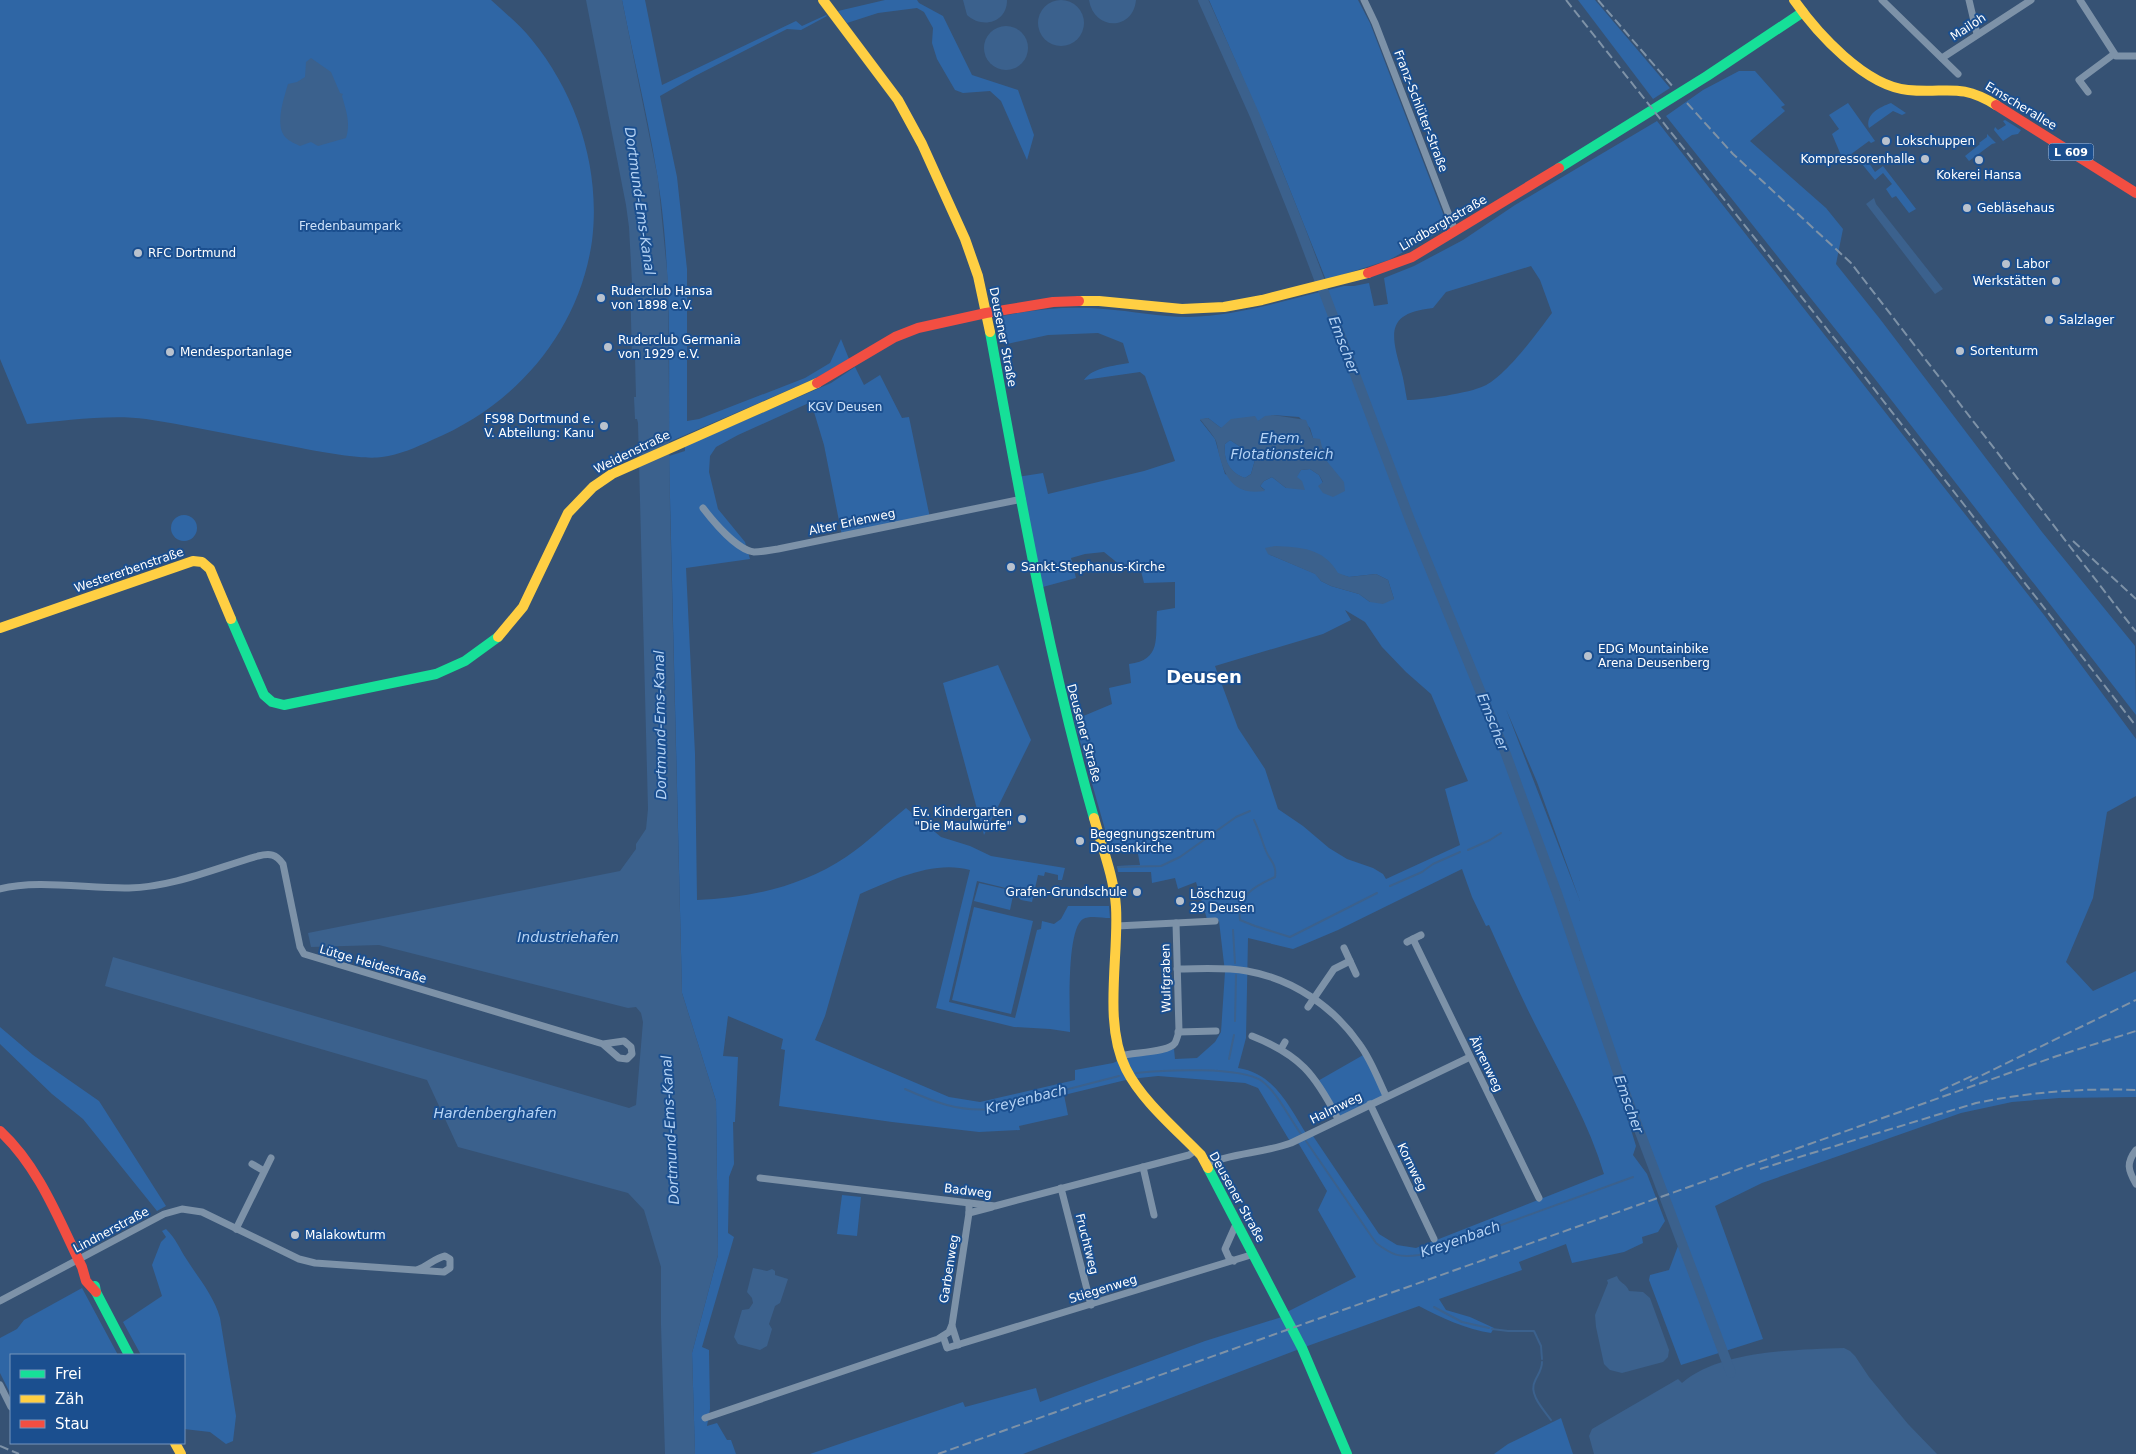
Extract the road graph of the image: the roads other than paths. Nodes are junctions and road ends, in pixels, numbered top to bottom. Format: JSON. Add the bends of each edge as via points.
{"nodes":[{"id":1,"x":822,"y":0,"type":"edge"},
{"id":2,"x":1364,"y":0,"type":"edge"},
{"id":3,"x":1794,"y":0,"type":"edge"},
{"id":4,"x":1882,"y":0,"type":"edge"},
{"id":5,"x":1969,"y":0,"type":"edge"},
{"id":6,"x":2032,"y":0,"type":"edge"},
{"id":7,"x":2080,"y":0,"type":"edge"},
{"id":8,"x":1803,"y":12,"type":"junction"},
{"id":9,"x":1977,"y":34,"type":"junction"},
{"id":10,"x":2114,"y":54,"type":"junction"},
{"id":11,"x":2136,"y":56,"type":"edge"},
{"id":12,"x":1942,"y":58,"type":"junction"},
{"id":13,"x":1958,"y":74,"type":"dead end"},
{"id":14,"x":2088,"y":92,"type":"dead end"},
{"id":15,"x":2136,"y":193,"type":"edge"},
{"id":16,"x":1455,"y":231,"type":"junction"},
{"id":17,"x":986,"y":313,"type":"junction"},
{"id":18,"x":1022,"y":499,"type":"junction"},
{"id":19,"x":702,"y":508,"type":"dead end"},
{"id":20,"x":0,"y":628,"type":"edge"},
{"id":21,"x":272,"y":702,"type":"joint"},
{"id":22,"x":0,"y":889,"type":"edge"},
{"id":23,"x":1215,"y":921,"type":"dead end"},
{"id":24,"x":1176,"y":923,"type":"junction"},
{"id":25,"x":1117,"y":926,"type":"junction"},
{"id":26,"x":1421,"y":935,"type":"dead end"},
{"id":27,"x":1344,"y":948,"type":"dead end"},
{"id":28,"x":1350,"y":961,"type":"junction"},
{"id":29,"x":1178,"y":969,"type":"junction"},
{"id":30,"x":1356,"y":974,"type":"dead end"},
{"id":31,"x":1315,"y":998,"type":"junction"},
{"id":32,"x":1308,"y":1007,"type":"dead end"},
{"id":33,"x":1216,"y":1031,"type":"dead end"},
{"id":34,"x":1178,"y":1032,"type":"junction"},
{"id":35,"x":1252,"y":1036,"type":"dead end"},
{"id":36,"x":1285,"y":1042,"type":"dead end"},
{"id":37,"x":603,"y":1044,"type":"dead end"},
{"id":38,"x":1280,"y":1049,"type":"junction"},
{"id":39,"x":1120,"y":1056,"type":"junction"},
{"id":40,"x":1470,"y":1056,"type":"junction"},
{"id":41,"x":1386,"y":1096,"type":"junction"},
{"id":42,"x":1370,"y":1104,"type":"junction"},
{"id":43,"x":1338,"y":1120,"type":"junction"},
{"id":44,"x":0,"y":1131,"type":"edge"},
{"id":45,"x":1196,"y":1150,"type":"junction"},
{"id":46,"x":2136,"y":1150,"type":"edge"},
{"id":47,"x":271,"y":1158,"type":"dead end"},
{"id":48,"x":252,"y":1164,"type":"dead end"},
{"id":49,"x":1206,"y":1164,"type":"junction"},
{"id":50,"x":1144,"y":1167,"type":"junction"},
{"id":51,"x":264,"y":1170,"type":"junction"},
{"id":52,"x":760,"y":1178,"type":"dead end"},
{"id":53,"x":2136,"y":1184,"type":"edge"},
{"id":54,"x":1061,"y":1188,"type":"junction"},
{"id":55,"x":1538,"y":1198,"type":"dead end"},
{"id":56,"x":969,"y":1203,"type":"junction"},
{"id":57,"x":994,"y":1206,"type":"junction"},
{"id":58,"x":969,"y":1214,"type":"junction"},
{"id":59,"x":1154,"y":1215,"type":"dead end"},
{"id":60,"x":1237,"y":1222,"type":"junction"},
{"id":61,"x":236,"y":1229,"type":"junction"},
{"id":62,"x":1434,"y":1239,"type":"dead end"},
{"id":63,"x":1254,"y":1254,"type":"junction"},
{"id":64,"x":1234,"y":1261,"type":"junction"},
{"id":65,"x":80,"y":1263,"type":"junction"},
{"id":66,"x":417,"y":1270,"type":"dead end"},
{"id":67,"x":0,"y":1301,"type":"edge"},
{"id":68,"x":1091,"y":1305,"type":"junction"},
{"id":69,"x":952,"y":1325,"type":"junction"},
{"id":70,"x":943,"y":1336,"type":"junction"},
{"id":71,"x":958,"y":1345,"type":"junction"},
{"id":72,"x":128,"y":1354,"type":"edge"},
{"id":73,"x":0,"y":1385,"type":"edge"},
{"id":74,"x":10,"y":1405,"type":"edge"},
{"id":75,"x":705,"y":1418,"type":"dead end"},
{"id":76,"x":1347,"y":1454,"type":"edge"}],
"edges":[{"from":1,"to":17,"type":"street","name":"Deusener Straße","via":[[898,100],[922,144],[965,239]]},
{"from":2,"to":16,"type":"street","name":"Franz-Schlüter-Straße"},
{"from":3,"to":8,"type":"street","name":"Emscherallee","number":"L 609"},
{"from":4,"to":12,"type":"street"},
{"from":5,"to":9,"type":"street"},
{"from":6,"to":9,"type":"street","name":"Mailoh"},
{"from":7,"to":10,"type":"street"},
{"from":8,"to":15,"type":"street","name":"Emscherallee","number":"L 609","via":[[1830,45],[1852,63],[1891,86],[1905,90],[1956,89],[1980,95]]},
{"from":8,"to":16,"type":"street","name":"Lindberghstraße","via":[[1635,123]]},
{"from":9,"to":12,"type":"street","name":"Mailoh"},
{"from":10,"to":11,"type":"street"},
{"from":10,"to":14,"type":"street","via":[[2079,80]]},
{"from":12,"to":13,"type":"street"},
{"from":16,"to":17,"type":"street","name":"Lindberghstraße","via":[[1395,264],[1342,281],[1239,305],[1165,308],[1072,301],[1038,303]]},
{"from":17,"to":18,"type":"street","name":"Deusener Straße"},
{"from":17,"to":21,"type":"street","name":"Weidenstraße","via":[[900,334],[828,378],[624,468],[590,488],[559,526],[526,604],[500,637],[476,655],[425,677],[284,705]]},
{"from":18,"to":19,"type":"street","name":"Alter Erlenweg","via":[[755,552],[731,538]]},
{"from":18,"to":25,"type":"street","name":"Deusener Straße","via":[[1065,713],[1114,888]]},
{"from":20,"to":21,"type":"street","name":"Westererbenstraße","via":[[184,563],[202,562],[213,574],[264,694]]},
{"from":22,"to":37,"type":"street","name":"Lütge Heidestraße","via":[[19,886],[149,887],[273,854],[283,864],[300,948],[304,954]]},
{"from":23,"to":24,"type":"street"},
{"from":24,"to":25,"type":"street"},
{"from":24,"to":29,"type":"street","name":"Wulfgraben"},
{"from":25,"to":39,"type":"street","name":"Deusener Straße","via":[[1115,1029]]},
{"from":26,"to":40,"type":"street","name":"Ährenweg","via":[[1410,940]]},
{"from":27,"to":28,"type":"street"},
{"from":28,"to":30,"type":"street"},
{"from":28,"to":31,"type":"street","via":[[1334,970]]},
{"from":29,"to":31,"type":"street","via":[[1247,971],[1282,982]]},
{"from":29,"to":34,"type":"street","name":"Wulfgraben"},
{"from":31,"to":32,"type":"street"},
{"from":31,"to":41,"type":"street","via":[[1335,1015],[1361,1046]]},
{"from":33,"to":34,"type":"street"},
{"from":34,"to":39,"type":"street","via":[[1170,1046]]},
{"from":35,"to":38,"type":"street"},
{"from":36,"to":38,"type":"street"},
{"from":38,"to":43,"type":"street","via":[[1302,1063],[1324,1092]]},
{"from":39,"to":45,"type":"street","name":"Deusener Straße","via":[[1137,1088]]},
{"from":40,"to":41,"type":"street","name":"Halmweg"},
{"from":40,"to":55,"type":"street","name":"Ährenweg"},
{"from":41,"to":42,"type":"street","name":"Halmweg"},
{"from":42,"to":43,"type":"street","name":"Halmweg"},
{"from":42,"to":62,"type":"street","name":"Kornweg"},
{"from":43,"to":49,"type":"street","name":"Halmweg","via":[[1286,1145]]},
{"from":44,"to":65,"type":"street","via":[[28,1163]]},
{"from":45,"to":49,"type":"street","name":"Deusener Straße"},
{"from":45,"to":50,"type":"street","name":"Badweg","via":[[1189,1155]]},
{"from":46,"to":53,"type":"street","via":[[2128,1166]]},
{"from":47,"to":51,"type":"street"},
{"from":48,"to":51,"type":"street"},
{"from":49,"to":60,"type":"street","name":"Deusener Straße"},
{"from":50,"to":54,"type":"street","name":"Badweg"},
{"from":50,"to":59,"type":"street"},
{"from":51,"to":61,"type":"street"},
{"from":52,"to":56,"type":"street","name":"Badweg"},
{"from":54,"to":57,"type":"street","name":"Badweg"},
{"from":54,"to":68,"type":"street","name":"Fruchtweg"},
{"from":56,"to":57,"type":"street","name":"Badweg"},
{"from":56,"to":58,"type":"street","name":"Garbenweg"},
{"from":57,"to":58,"type":"street"},
{"from":58,"to":69,"type":"street","name":"Garbenweg"},
{"from":60,"to":63,"type":"street","name":"Deusener Straße"},
{"from":60,"to":64,"type":"street","via":[[1226,1249]]},
{"from":61,"to":65,"type":"street","name":"Lindnerstraße","via":[[202,1212],[175,1210]]},
{"from":61,"to":66,"type":"street","name":"Lindnerstraße","via":[[299,1259],[315,1263]]},
{"from":63,"to":64,"type":"street","name":"Stiegenweg"},
{"from":63,"to":76,"type":"street","name":"Deusener Straße","via":[[1302,1348]]},
{"from":64,"to":68,"type":"street","name":"Stiegenweg"},
{"from":65,"to":67,"type":"street","name":"Lindnerstraße"},
{"from":65,"to":72,"type":"street","via":[[95,1284],[96,1292]]},
{"from":68,"to":71,"type":"street","name":"Stiegenweg"},
{"from":69,"to":70,"type":"street"},
{"from":69,"to":71,"type":"street"},
{"from":70,"to":71,"type":"street","via":[[947,1348]]},
{"from":70,"to":75,"type":"street"},
{"from":73,"to":74,"type":"street"}]}
